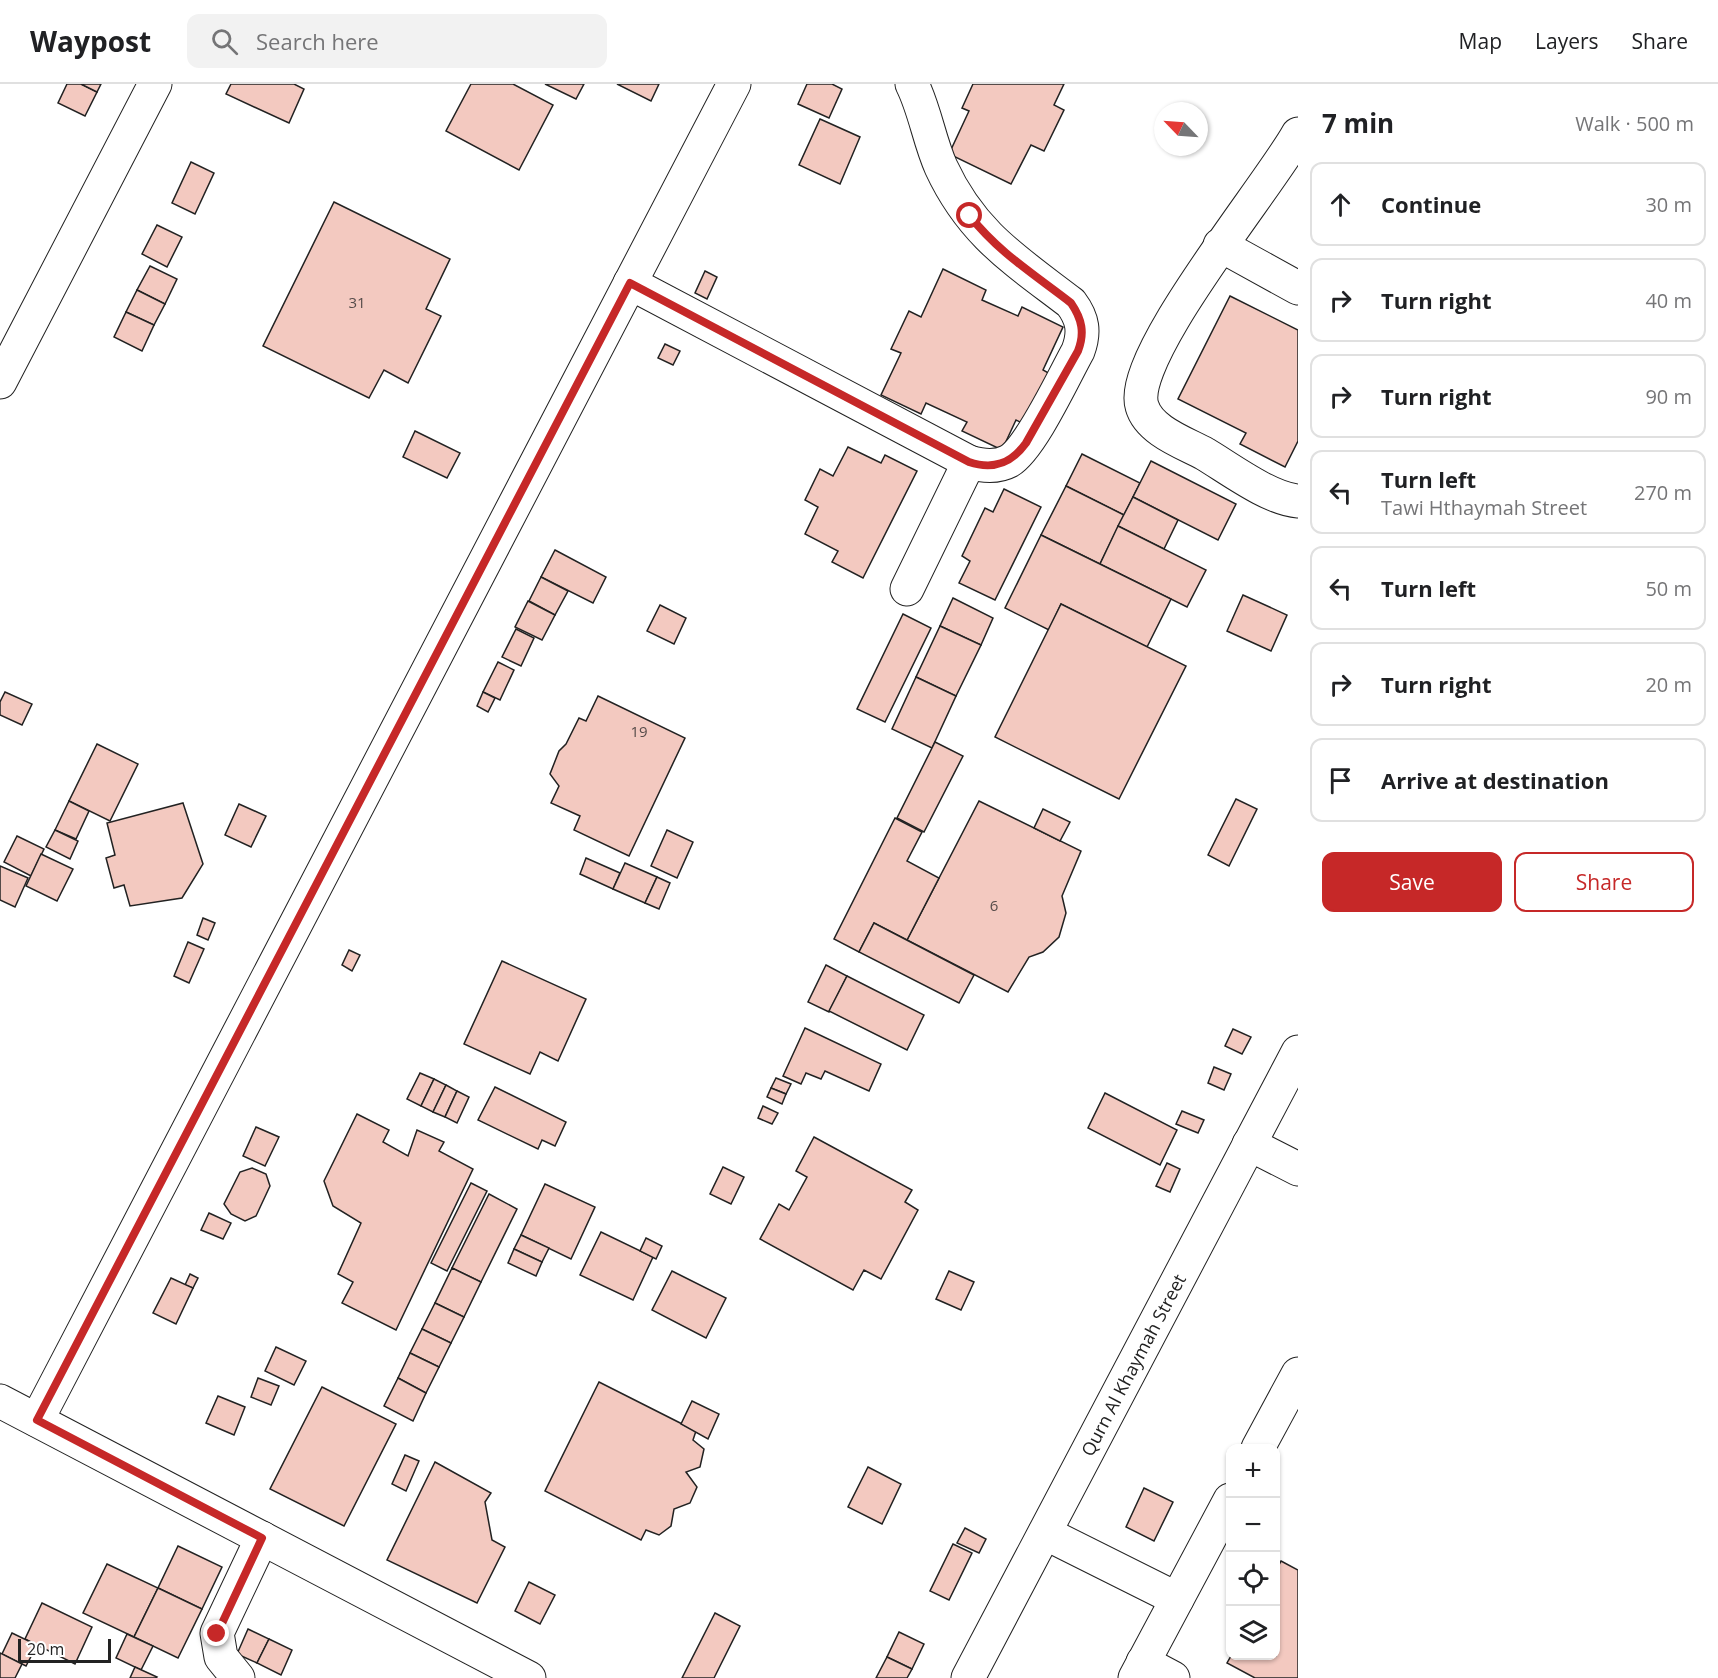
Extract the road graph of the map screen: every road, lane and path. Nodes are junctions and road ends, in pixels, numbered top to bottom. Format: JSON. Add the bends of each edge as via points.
{"nodes":[{"id":1,"x":155,"y":84,"type":"edge"},
{"id":2,"x":734,"y":84,"type":"edge"},
{"id":3,"x":912,"y":84,"type":"edge"},
{"id":4,"x":1298,"y":134,"type":"edge"},
{"id":5,"x":1220,"y":244,"type":"junction"},
{"id":6,"x":630,"y":283,"type":"junction"},
{"id":7,"x":1298,"y":288,"type":"edge"},
{"id":8,"x":0,"y":382,"type":"edge"},
{"id":9,"x":969,"y":462,"type":"junction"},
{"id":10,"x":1298,"y":501,"type":"edge"},
{"id":11,"x":907,"y":589,"type":"dead end"},
{"id":12,"x":1298,"y":1052,"type":"edge"},
{"id":13,"x":1250,"y":1144,"type":"junction"},
{"id":14,"x":1298,"y":1170,"type":"edge"},
{"id":15,"x":1298,"y":1374,"type":"edge"},
{"id":16,"x":0,"y":1401,"type":"edge"},
{"id":17,"x":37,"y":1420,"type":"junction"},
{"id":18,"x":1261,"y":1444,"type":"edge"},
{"id":19,"x":1226,"y":1507,"type":"edge"},
{"id":20,"x":1045,"y":1533,"type":"junction"},
{"id":21,"x":262,"y":1538,"type":"junction"},
{"id":22,"x":1177,"y":1599,"type":"junction"},
{"id":23,"x":1139,"y":1670,"type":"edge"},
{"id":24,"x":238,"y":1678,"type":"edge"},
{"id":25,"x":529,"y":1678,"type":"edge"},
{"id":26,"x":968,"y":1678,"type":"edge"},
{"id":27,"x":1173,"y":1678,"type":"edge"}],
"edges":[{"from":1,"to":8,"type":"street"},
{"from":2,"to":6,"type":"street"},
{"from":3,"to":9,"type":"street","via":[[942,169],[970,216],[1006,255],[1071,303],[1082,326],[1083,339],[1078,351],[1018,454],[995,466]]},
{"from":4,"to":5,"type":"street"},
{"from":5,"to":7,"type":"street"},
{"from":5,"to":10,"type":"street","via":[[1189,292],[1145,375],[1142,408],[1156,427],[1275,494]]},
{"from":6,"to":9,"type":"street"},
{"from":6,"to":17,"type":"street"},
{"from":9,"to":11,"type":"street"},
{"from":12,"to":13,"type":"street","name":"Qurn Al Khaymah Street"},
{"from":13,"to":14,"type":"street"},
{"from":13,"to":20,"type":"street","name":"Qurn Al Khaymah Street"},
{"from":15,"to":18,"type":"street"},
{"from":16,"to":17,"type":"street"},
{"from":17,"to":21,"type":"street"},
{"from":19,"to":22,"type":"street"},
{"from":20,"to":22,"type":"street"},
{"from":20,"to":26,"type":"street","name":"Qurn Al Khaymah Street"},
{"from":21,"to":24,"type":"street","via":[[217,1634],[221,1657]]},
{"from":21,"to":25,"type":"street"},
{"from":22,"to":23,"type":"street"},
{"from":23,"to":27,"type":"street"}]}
